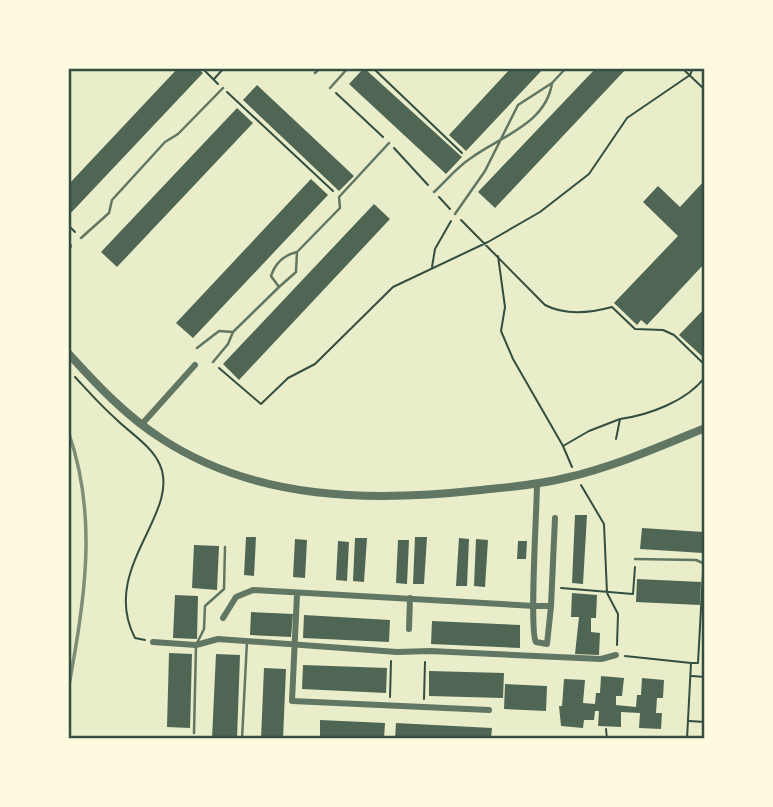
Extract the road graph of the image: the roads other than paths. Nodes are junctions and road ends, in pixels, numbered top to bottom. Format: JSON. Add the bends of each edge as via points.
{"nodes":[{"id":1,"x":320,"y":68,"type":"edge"},
{"id":2,"x":348,"y":68,"type":"edge"},
{"id":3,"x":566,"y":68,"type":"edge"},
{"id":4,"x":573,"y":68,"type":"edge"},
{"id":5,"x":584,"y":68,"type":"edge"},
{"id":6,"x":315,"y":74,"type":"dead end"},
{"id":7,"x":552,"y":83,"type":"junction"},
{"id":8,"x":223,"y":88,"type":"road end"},
{"id":9,"x":330,"y":88,"type":"dead end"},
{"id":10,"x":500,"y":139,"type":"junction"},
{"id":11,"x":389,"y":144,"type":"dead end"},
{"id":12,"x":434,"y":192,"type":"dead end"},
{"id":13,"x":455,"y":214,"type":"road end"},
{"id":14,"x":81,"y":238,"type":"road end"},
{"id":15,"x":297,"y":252,"type":"junction"},
{"id":16,"x":279,"y":287,"type":"junction"},
{"id":17,"x":233,"y":332,"type":"junction"},
{"id":18,"x":197,"y":348,"type":"dead end"},
{"id":19,"x":68,"y":353,"type":"edge"},
{"id":20,"x":213,"y":362,"type":"road end"},
{"id":21,"x":195,"y":365,"type":"dead end"},
{"id":22,"x":142,"y":424,"type":"junction"},
{"id":23,"x":705,"y":428,"type":"edge"},
{"id":24,"x":537,"y":484,"type":"junction"},
{"id":25,"x":555,"y":518,"type":"dead end"},
{"id":26,"x":225,"y":547,"type":"dead end"},
{"id":27,"x":635,"y":559,"type":"road end"},
{"id":28,"x":704,"y":564,"type":"edge"},
{"id":29,"x":298,"y":594,"type":"junction"},
{"id":30,"x":410,"y":598,"type":"junction"},
{"id":31,"x":535,"y":606,"type":"junction"},
{"id":32,"x":551,"y":607,"type":"junction"},
{"id":33,"x":223,"y":618,"type":"dead end"},
{"id":34,"x":409,"y":629,"type":"dead end"},
{"id":35,"x":247,"y":641,"type":"junction"},
{"id":36,"x":153,"y":642,"type":"road end"},
{"id":37,"x":296,"y":643,"type":"junction"},
{"id":38,"x":196,"y":645,"type":"junction"},
{"id":39,"x":616,"y":655,"type":"road end"},
{"id":40,"x":489,"y":710,"type":"dead end"},
{"id":41,"x":194,"y":733,"type":"dead end"},
{"id":42,"x":242,"y":739,"type":"edge"}],
"edges":[{"from":1,"to":6,"type":"lane"},
{"from":2,"to":9,"type":"lane"},
{"from":3,"to":7,"type":"lane"},
{"from":4,"to":5,"type":"lane"},
{"from":7,"to":10,"type":"lane","via":[[518,105]]},
{"from":7,"to":10,"type":"lane","via":[[550,96],[534,118]]},
{"from":8,"to":14,"type":"lane","via":[[165,142],[112,200],[109,213]]},
{"from":10,"to":12,"type":"lane","via":[[469,159]]},
{"from":10,"to":13,"type":"lane","via":[[485,171]]},
{"from":11,"to":15,"type":"lane","via":[[339,197],[340,208]]},
{"from":15,"to":16,"type":"lane","via":[[296,272]]},
{"from":15,"to":16,"type":"lane","via":[[274,267],[271,276]]},
{"from":16,"to":17,"type":"lane"},
{"from":17,"to":18,"type":"lane","via":[[219,331]]},
{"from":17,"to":20,"type":"lane"},
{"from":19,"to":22,"type":"street"},
{"from":21,"to":22,"type":"street"},
{"from":22,"to":24,"type":"street","via":[[175,446],[259,482],[334,496],[409,498]]},
{"from":23,"to":24,"type":"street","via":[[642,455]]},
{"from":24,"to":31,"type":"street"},
{"from":25,"to":32,"type":"street"},
{"from":26,"to":38,"type":"lane","via":[[223,589],[205,606],[204,629]]},
{"from":27,"to":28,"type":"lane"},
{"from":29,"to":30,"type":"street"},
{"from":29,"to":33,"type":"street","via":[[244,592]]},
{"from":29,"to":37,"type":"street"},
{"from":30,"to":31,"type":"street"},
{"from":30,"to":34,"type":"street"},
{"from":31,"to":32,"type":"street"},
{"from":31,"to":32,"type":"street","via":[[533,636],[536,642],[547,644]]},
{"from":35,"to":37,"type":"street"},
{"from":35,"to":38,"type":"street","via":[[218,639]]},
{"from":35,"to":42,"type":"lane"},
{"from":36,"to":38,"type":"street"},
{"from":37,"to":39,"type":"street","via":[[601,659]]},
{"from":37,"to":40,"type":"street","via":[[292,701]]},
{"from":38,"to":41,"type":"lane"}]}
